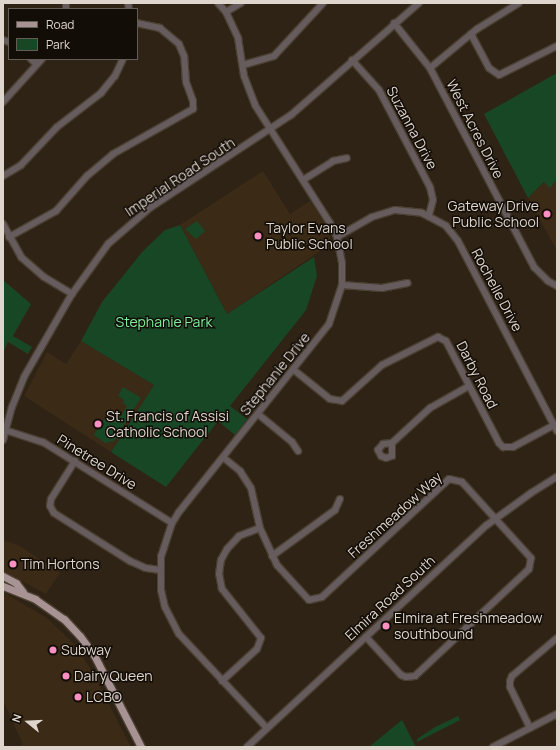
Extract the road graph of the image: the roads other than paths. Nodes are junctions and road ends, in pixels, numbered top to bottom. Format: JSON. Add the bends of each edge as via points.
{"nodes":[{"id":1,"x":218,"y":3,"type":"edge"},
{"id":2,"x":240,"y":3,"type":"edge"},
{"id":3,"x":323,"y":3,"type":"edge"},
{"id":4,"x":419,"y":3,"type":"edge"},
{"id":5,"x":519,"y":3,"type":"edge"},
{"id":6,"x":226,"y":12,"type":"junction"},
{"id":7,"x":138,"y":23,"type":"edge"},
{"id":8,"x":394,"y":23,"type":"junction"},
{"id":9,"x":471,"y":34,"type":"junction"},
{"id":10,"x":557,"y":46,"type":"edge"},
{"id":11,"x":32,"y":60,"type":"edge"},
{"id":12,"x":41,"y":60,"type":"edge"},
{"id":13,"x":122,"y":60,"type":"edge"},
{"id":14,"x":352,"y":60,"type":"junction"},
{"id":15,"x":37,"y":65,"type":"junction"},
{"id":16,"x":243,"y":65,"type":"junction"},
{"id":17,"x":430,"y":68,"type":"junction"},
{"id":18,"x":3,"y":102,"type":"edge"},
{"id":19,"x":270,"y":130,"type":"junction"},
{"id":20,"x":347,"y":158,"type":"dead end"},
{"id":21,"x":3,"y":176,"type":"edge"},
{"id":22,"x":303,"y":180,"type":"junction"},
{"id":23,"x":429,"y":215,"type":"junction"},
{"id":24,"x":3,"y":224,"type":"edge"},
{"id":25,"x":9,"y":237,"type":"junction"},
{"id":26,"x":337,"y":237,"type":"junction"},
{"id":27,"x":408,"y":283,"type":"dead end"},
{"id":28,"x":342,"y":285,"type":"junction"},
{"id":29,"x":557,"y":286,"type":"edge"},
{"id":30,"x":72,"y":294,"type":"junction"},
{"id":31,"x":294,"y":370,"type":"junction"},
{"id":32,"x":469,"y":386,"type":"junction"},
{"id":33,"x":258,"y":414,"type":"junction"},
{"id":34,"x":554,"y":425,"type":"junction"},
{"id":35,"x":5,"y":430,"type":"junction"},
{"id":36,"x":557,"y":431,"type":"edge"},
{"id":37,"x":3,"y":440,"type":"edge"},
{"id":38,"x":392,"y":443,"type":"dead end"},
{"id":39,"x":298,"y":451,"type":"dead end"},
{"id":40,"x":224,"y":458,"type":"junction"},
{"id":41,"x":75,"y":461,"type":"junction"},
{"id":42,"x":557,"y":477,"type":"edge"},
{"id":43,"x":340,"y":499,"type":"dead end"},
{"id":44,"x":495,"y":518,"type":"junction"},
{"id":45,"x":172,"y":523,"type":"junction"},
{"id":46,"x":260,"y":528,"type":"junction"},
{"id":47,"x":272,"y":556,"type":"junction"},
{"id":48,"x":160,"y":570,"type":"junction"},
{"id":49,"x":3,"y":576,"type":"edge"},
{"id":50,"x":3,"y":586,"type":"edge"},
{"id":51,"x":23,"y":592,"type":"junction"},
{"id":52,"x":366,"y":637,"type":"junction"},
{"id":53,"x":557,"y":638,"type":"edge"},
{"id":54,"x":222,"y":681,"type":"junction"},
{"id":55,"x":557,"y":714,"type":"edge"},
{"id":56,"x":267,"y":728,"type":"junction"},
{"id":57,"x":530,"y":728,"type":"junction"},
{"id":58,"x":141,"y":747,"type":"edge"},
{"id":59,"x":248,"y":747,"type":"edge"},
{"id":60,"x":493,"y":747,"type":"edge"}],
"edges":[{"from":1,"to":6,"type":"street","name":"Stephanie Drive"},
{"from":2,"to":6,"type":"street"},
{"from":3,"to":16,"type":"street","via":[[274,56]]},
{"from":4,"to":8,"type":"street","name":"Imperial Road South"},
{"from":5,"to":9,"type":"street"},
{"from":6,"to":16,"type":"street","name":"Stephanie Drive","via":[[238,38]]},
{"from":7,"to":25,"type":"street","via":[[160,28],[179,44],[184,56],[186,82],[193,101],[193,109],[113,154],[87,176],[56,211]]},
{"from":8,"to":14,"type":"street","name":"Imperial Road South"},
{"from":8,"to":17,"type":"street","name":"West Acres Drive"},
{"from":9,"to":10,"type":"street","via":[[489,68],[499,75]]},
{"from":9,"to":17,"type":"street"},
{"from":11,"to":15,"type":"street"},
{"from":12,"to":15,"type":"street"},
{"from":13,"to":21,"type":"street","via":[[101,93],[57,127],[21,165]]},
{"from":14,"to":19,"type":"street","name":"Imperial Road South","via":[[301,107]]},
{"from":14,"to":23,"type":"street","name":"Suzanna Drive","via":[[379,90],[430,187],[432,200]]},
{"from":15,"to":18,"type":"street"},
{"from":16,"to":19,"type":"street","name":"Stephanie Drive","via":[[249,90]]},
{"from":17,"to":29,"type":"street","name":"West Acres Drive","via":[[528,258],[540,275]]},
{"from":19,"to":22,"type":"street","name":"Stephanie Drive"},
{"from":19,"to":30,"type":"street","name":"Imperial Road South","via":[[139,216],[97,257]]},
{"from":20,"to":22,"type":"street","via":[[333,160]]},
{"from":22,"to":26,"type":"street","name":"Stephanie Drive"},
{"from":23,"to":26,"type":"street","name":"Rochelle Drive","via":[[405,210],[386,212]]},
{"from":23,"to":34,"type":"street","name":"Rochelle Drive","via":[[446,226],[458,241]]},
{"from":24,"to":25,"type":"street"},
{"from":25,"to":30,"type":"street","via":[[30,266]]},
{"from":26,"to":28,"type":"street","name":"Stephanie Drive","via":[[342,263]]},
{"from":27,"to":28,"type":"street","via":[[382,288]]},
{"from":28,"to":31,"type":"street","name":"Stephanie Drive","via":[[329,324]]},
{"from":30,"to":35,"type":"street","name":"Imperial Road South","via":[[24,377]]},
{"from":31,"to":32,"type":"street","name":"Darby Road","via":[[330,399],[342,401],[382,365],[438,337],[446,342]]},
{"from":31,"to":33,"type":"street","name":"Stephanie Drive"},
{"from":32,"to":34,"type":"street","name":"Darby Road","via":[[503,447],[513,447]]},
{"from":32,"to":38,"type":"street","via":[[430,408]]},
{"from":33,"to":39,"type":"street","via":[[292,442]]},
{"from":33,"to":40,"type":"street","name":"Stephanie Drive"},
{"from":34,"to":36,"type":"street","name":"Rochelle Drive"},
{"from":35,"to":37,"type":"street","name":"Imperial Road South"},
{"from":35,"to":41,"type":"street","name":"Pinetree Drive","via":[[43,442]]},
{"from":40,"to":45,"type":"street","name":"Stephanie Drive"},
{"from":40,"to":46,"type":"street","name":"Freshmeadow Way","via":[[240,471],[251,488]]},
{"from":41,"to":45,"type":"street","name":"Pinetree Drive"},
{"from":41,"to":48,"type":"street","via":[[51,499],[50,506],[54,513],[130,561],[146,568]]},
{"from":42,"to":44,"type":"street","name":"Elmira Road South"},
{"from":43,"to":47,"type":"street","via":[[335,510]]},
{"from":44,"to":47,"type":"street","name":"Freshmeadow Way","via":[[462,482],[449,479],[326,594],[313,601],[306,599],[286,577]]},
{"from":44,"to":52,"type":"street","name":"Elmira Road South"},
{"from":44,"to":52,"type":"street","name":"Freshmeadow Way","via":[[530,556],[532,561],[529,569],[415,676],[406,677],[401,674]]},
{"from":45,"to":48,"type":"street","name":"Stephanie Drive","via":[[161,556]]},
{"from":46,"to":47,"type":"street","name":"Freshmeadow Way"},
{"from":46,"to":54,"type":"street","via":[[239,536],[227,549],[222,560],[219,574],[222,589],[261,638],[257,649]]},
{"from":48,"to":54,"type":"street","name":"Stephanie Drive","via":[[165,607],[172,621],[190,646]]},
{"from":49,"to":51,"type":"main road","via":[[16,583]]},
{"from":50,"to":51,"type":"main road"},
{"from":51,"to":58,"type":"main road","via":[[64,619],[80,636],[94,655]]},
{"from":52,"to":56,"type":"street","name":"Elmira Road South"},
{"from":53,"to":57,"type":"street","via":[[510,681],[510,687]]},
{"from":54,"to":56,"type":"street","name":"Stephanie Drive"},
{"from":55,"to":57,"type":"street"},
{"from":56,"to":59,"type":"street","name":"Elmira Road South"},
{"from":57,"to":60,"type":"street"}]}
